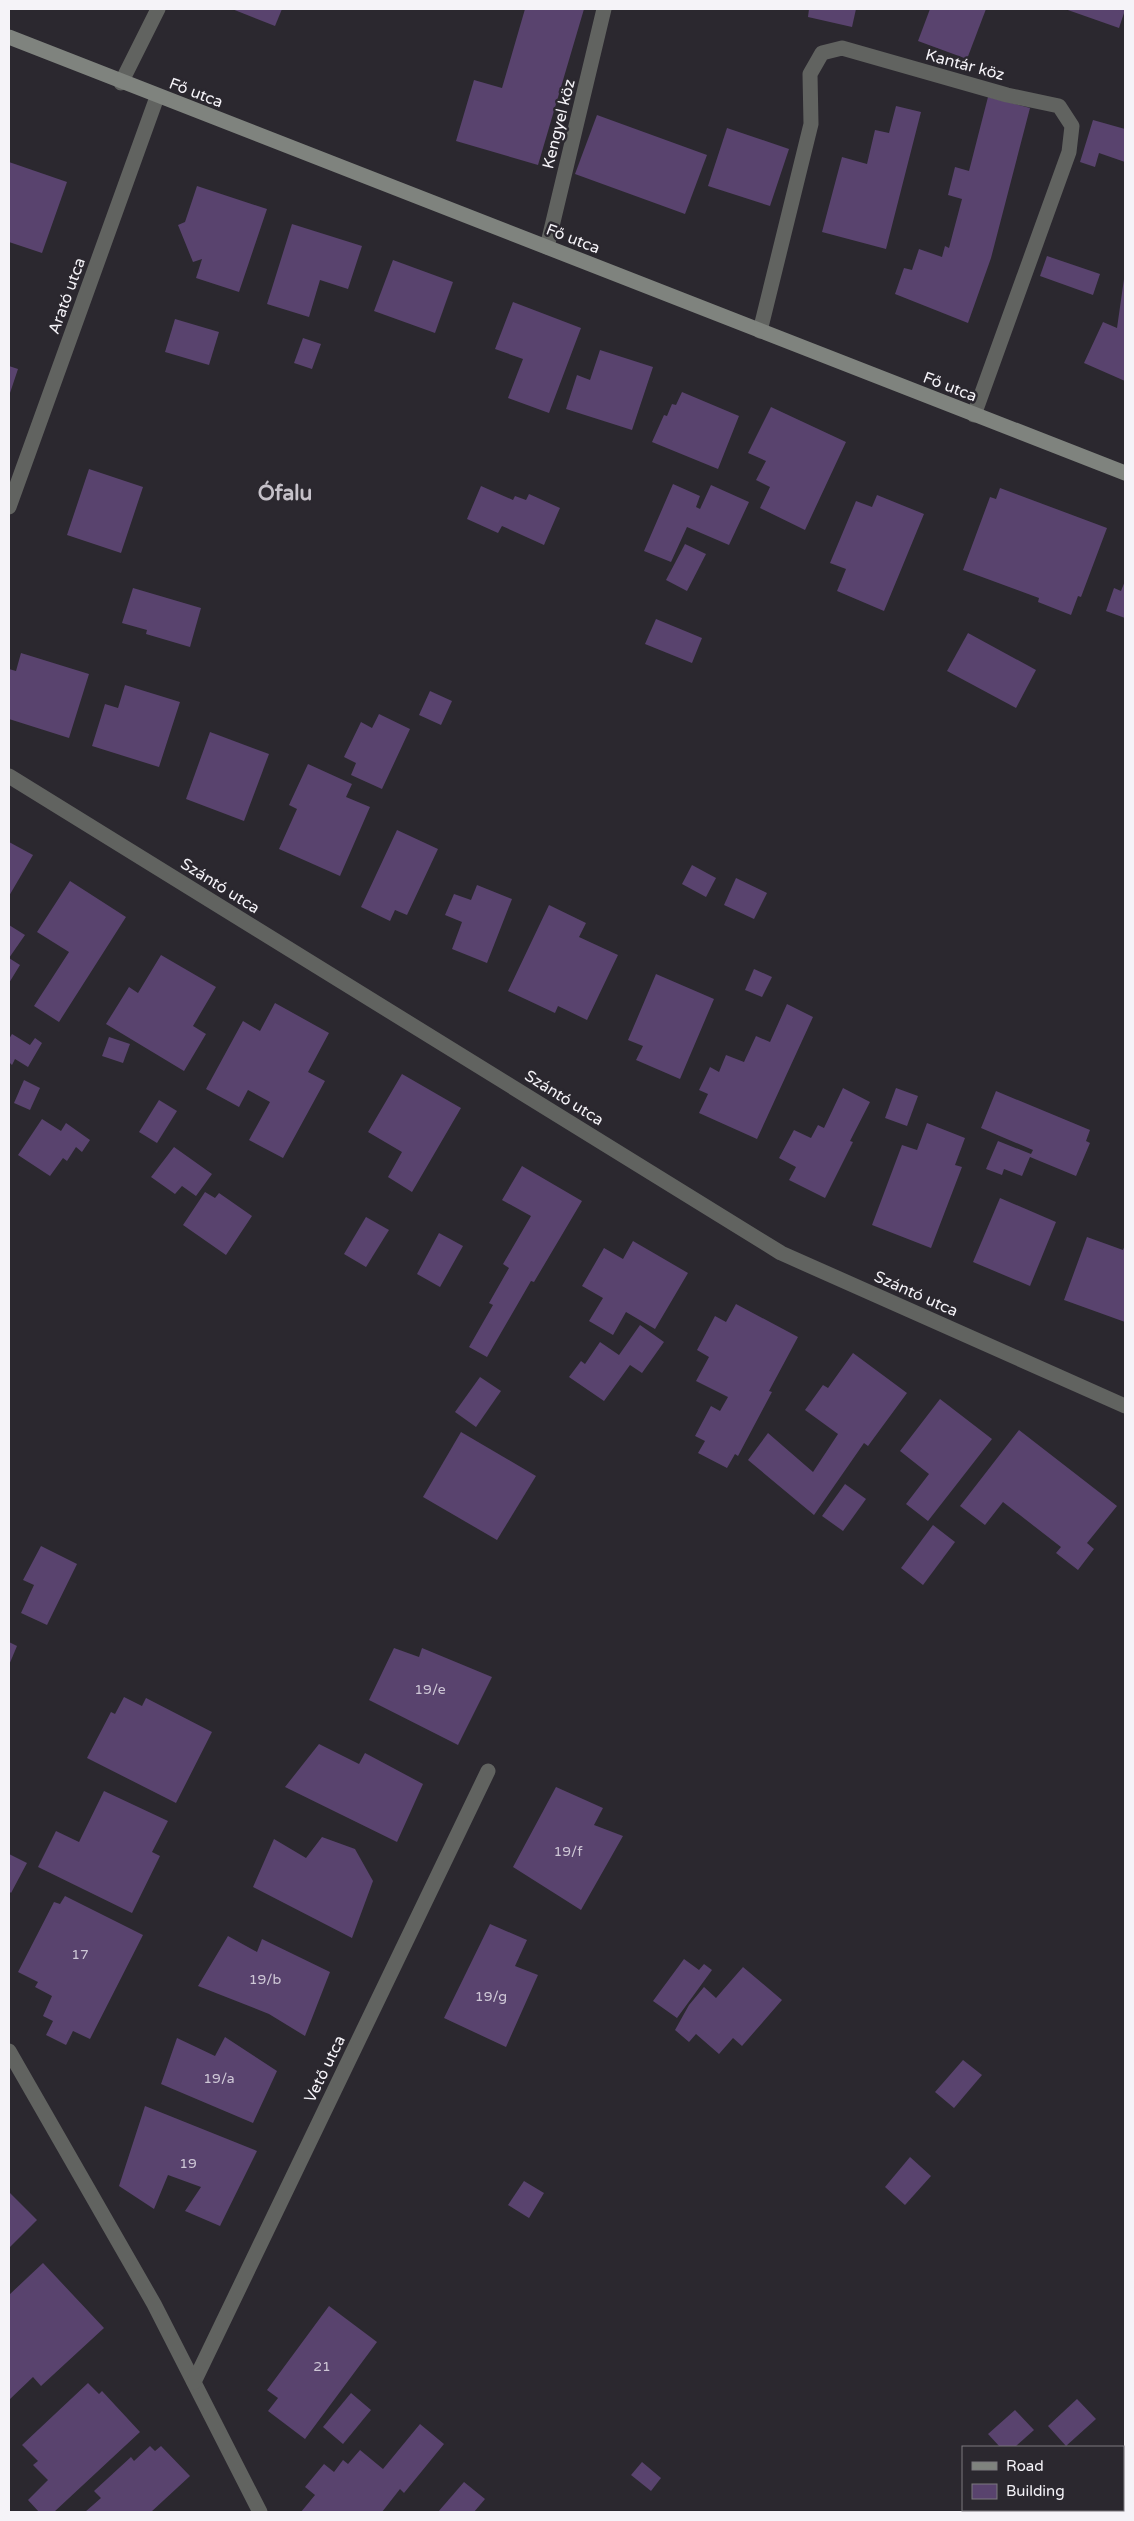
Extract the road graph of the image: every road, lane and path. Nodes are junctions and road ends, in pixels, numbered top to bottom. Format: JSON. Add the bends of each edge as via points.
{"nodes":[{"id":1,"x":158,"y":9,"type":"edge"},
{"id":2,"x":604,"y":9,"type":"edge"},
{"id":3,"x":9,"y":37,"type":"edge"},
{"id":4,"x":122,"y":83,"type":"junction"},
{"id":5,"x":157,"y":97,"type":"junction"},
{"id":6,"x":547,"y":247,"type":"junction"},
{"id":7,"x":760,"y":331,"type":"junction"},
{"id":8,"x":974,"y":415,"type":"junction"},
{"id":9,"x":1125,"y":474,"type":"edge"},
{"id":10,"x":9,"y":507,"type":"edge"},
{"id":11,"x":9,"y":776,"type":"edge"},
{"id":12,"x":1125,"y":1406,"type":"edge"},
{"id":13,"x":488,"y":1771,"type":"dead end"},
{"id":14,"x":9,"y":2051,"type":"edge"},
{"id":15,"x":194,"y":2382,"type":"junction"},
{"id":16,"x":260,"y":2512,"type":"edge"}],
"edges":[{"from":1,"to":4,"type":"street"},
{"from":2,"to":6,"type":"street","name":"Kengyel köz"},
{"from":3,"to":4,"type":"street","name":"Fő utca"},
{"from":4,"to":5,"type":"street","name":"Fő utca"},
{"from":5,"to":6,"type":"street","name":"Fő utca"},
{"from":5,"to":10,"type":"street","name":"Arató utca"},
{"from":6,"to":7,"type":"street","name":"Fő utca"},
{"from":7,"to":8,"type":"street","name":"Fő utca"},
{"from":7,"to":8,"type":"street","name":"Kantár köz","via":[[811,124],[810,74],[822,53],[842,48],[1059,106],[1072,126],[1069,152]]},
{"from":8,"to":9,"type":"street","name":"Fő utca"},
{"from":11,"to":12,"type":"street","name":"Szántó utca","via":[[781,1252]]},
{"from":13,"to":15,"type":"street","name":"Vető utca"},
{"from":14,"to":15,"type":"street","via":[[154,2304]]},
{"from":15,"to":16,"type":"street"}]}
